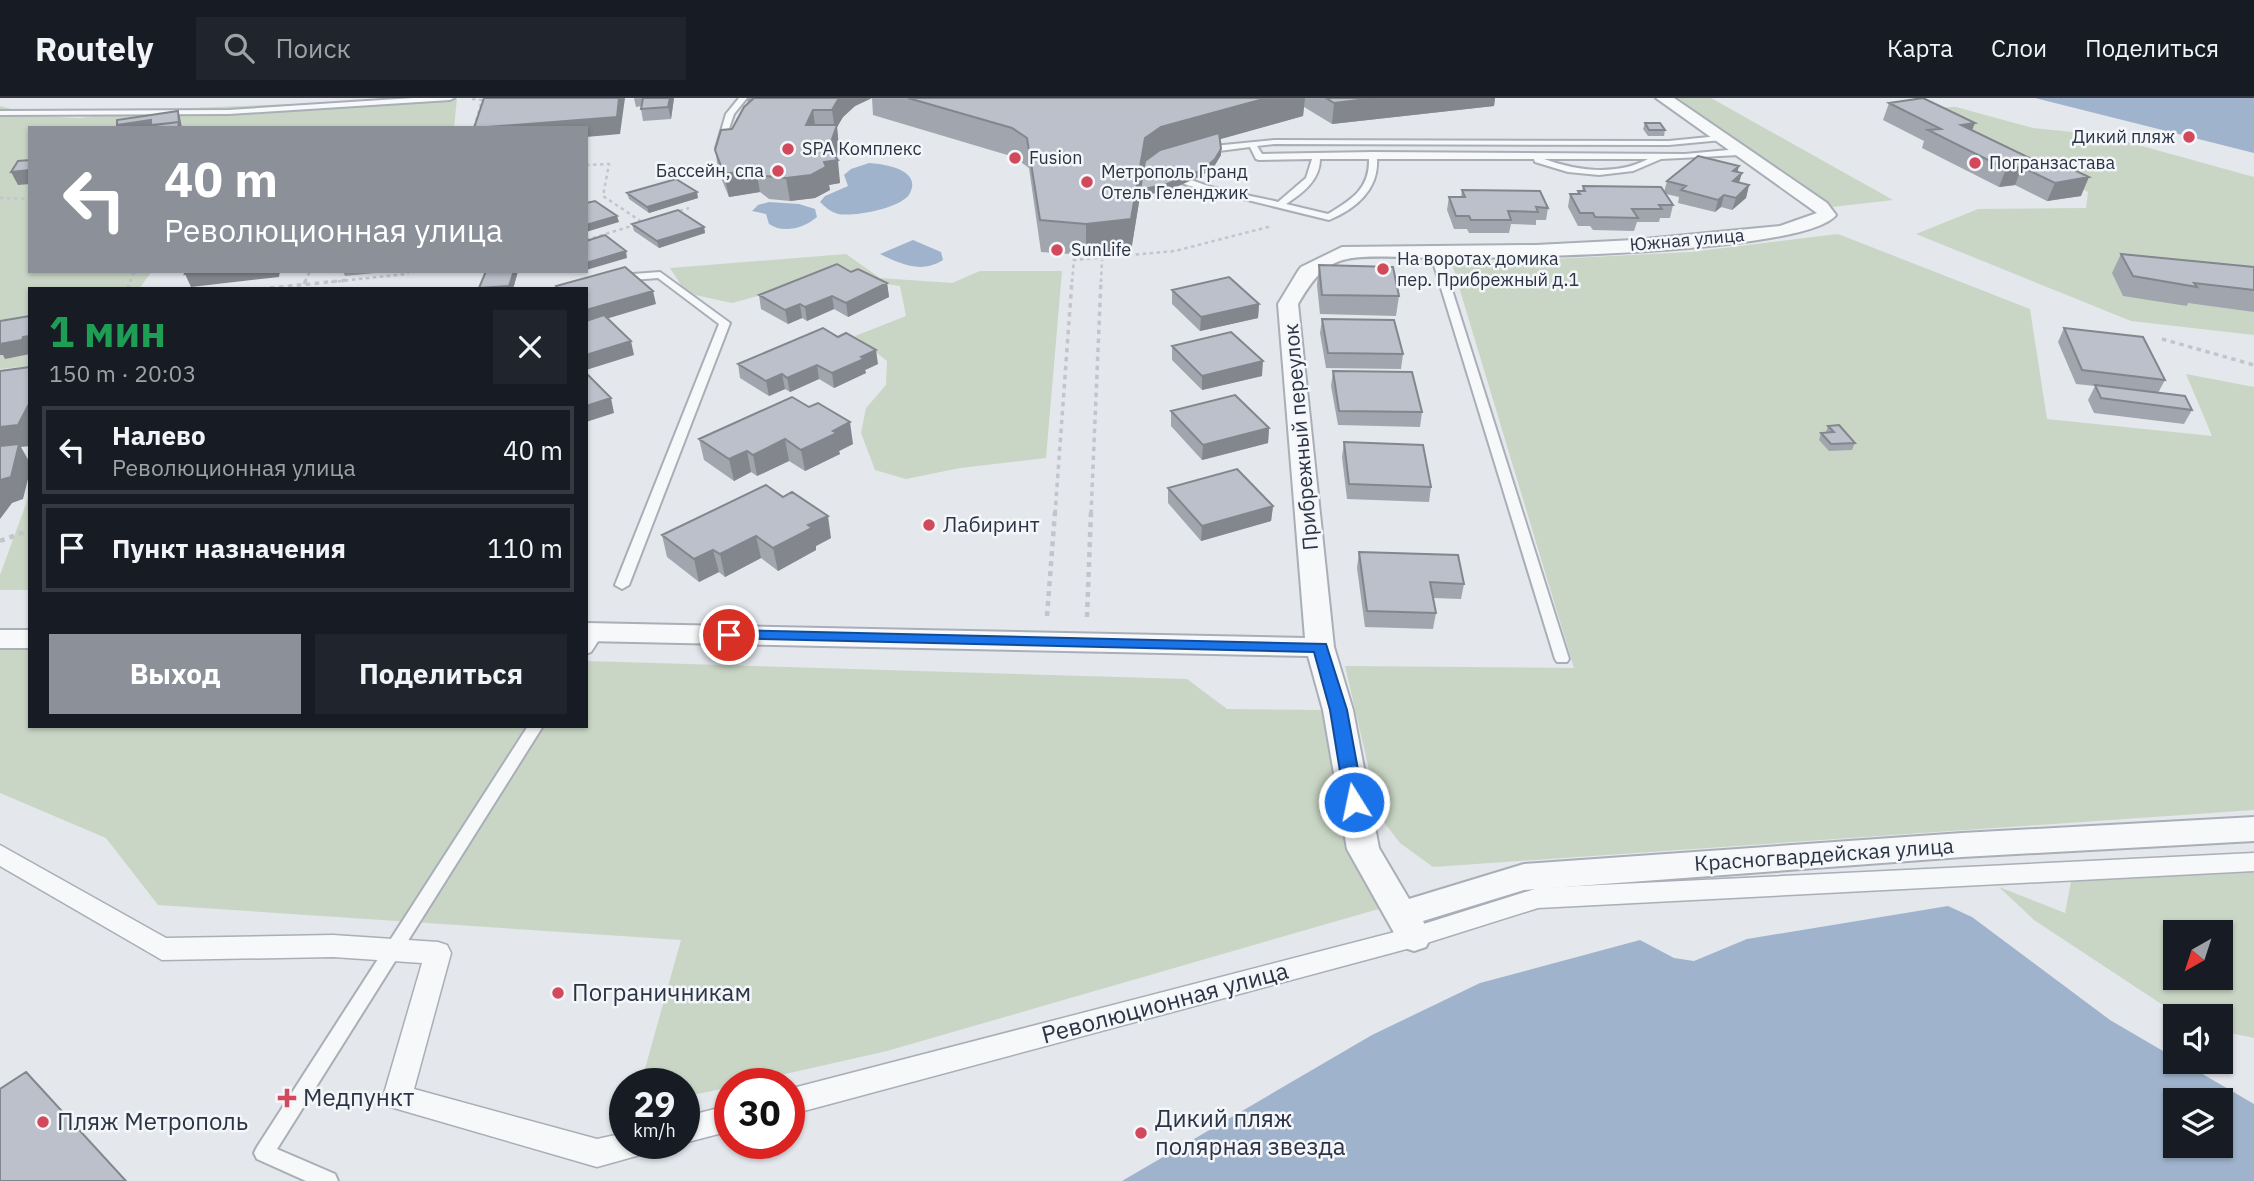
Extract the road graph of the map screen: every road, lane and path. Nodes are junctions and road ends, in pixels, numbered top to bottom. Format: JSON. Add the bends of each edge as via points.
{"nodes":[{"id":1,"x":450,"y":98,"type":"edge"},
{"id":2,"x":461,"y":98,"type":"edge"},
{"id":3,"x":743,"y":98,"type":"edge"},
{"id":4,"x":1664,"y":98,"type":"edge"},
{"id":5,"x":0,"y":113,"type":"edge"},
{"id":6,"x":475,"y":126,"type":"edge"},
{"id":7,"x":1266,"y":131,"type":"dead end"},
{"id":8,"x":1719,"y":138,"type":"junction"},
{"id":9,"x":1274,"y":142,"type":"junction"},
{"id":10,"x":1339,"y":142,"type":"junction"},
{"id":11,"x":1252,"y":145,"type":"junction"},
{"id":12,"x":719,"y":146,"type":"edge"},
{"id":13,"x":1190,"y":152,"type":"edge"},
{"id":14,"x":1739,"y":152,"type":"junction"},
{"id":15,"x":1373,"y":155,"type":"junction"},
{"id":16,"x":1317,"y":156,"type":"junction"},
{"id":17,"x":1345,"y":156,"type":"junction"},
{"id":18,"x":1527,"y":156,"type":"junction"},
{"id":19,"x":1659,"y":157,"type":"junction"},
{"id":20,"x":1173,"y":160,"type":"edge"},
{"id":21,"x":588,"y":165,"type":"edge"},
{"id":22,"x":0,"y":198,"type":"edge"},
{"id":23,"x":28,"y":199,"type":"edge"},
{"id":24,"x":1279,"y":205,"type":"junction"},
{"id":25,"x":689,"y":208,"type":"dead end"},
{"id":26,"x":1304,"y":211,"type":"junction"},
{"id":27,"x":666,"y":215,"type":"edge"},
{"id":28,"x":654,"y":219,"type":"edge"},
{"id":29,"x":642,"y":222,"type":"junction"},
{"id":30,"x":588,"y":239,"type":"edge"},
{"id":31,"x":1435,"y":252,"type":"junction"},
{"id":32,"x":1342,"y":253,"type":"joint"},
{"id":33,"x":1102,"y":260,"type":"junction"},
{"id":34,"x":309,"y":273,"type":"edge"},
{"id":35,"x":408,"y":273,"type":"edge"},
{"id":36,"x":605,"y":282,"type":"edge"},
{"id":37,"x":304,"y":285,"type":"junction"},
{"id":38,"x":282,"y":287,"type":"edge"},
{"id":39,"x":2162,"y":339,"type":"dead end"},
{"id":40,"x":2254,"y":365,"type":"edge"},
{"id":41,"x":28,"y":531,"type":"edge"},
{"id":42,"x":0,"y":541,"type":"edge"},
{"id":43,"x":622,"y":585,"type":"dead end"},
{"id":44,"x":0,"y":625,"type":"edge"},
{"id":45,"x":28,"y":625,"type":"edge"},
{"id":46,"x":1046,"y":629,"type":"dead end"},
{"id":47,"x":1086,"y":630,"type":"dead end"},
{"id":48,"x":590,"y":638,"type":"edge"},
{"id":49,"x":0,"y":639,"type":"edge"},
{"id":50,"x":28,"y":639,"type":"edge"},
{"id":51,"x":1320,"y":647,"type":"junction"},
{"id":52,"x":1562,"y":659,"type":"dead end"},
{"id":53,"x":535,"y":728,"type":"edge"},
{"id":54,"x":2254,"y":830,"type":"edge"},
{"id":55,"x":0,"y":854,"type":"edge"},
{"id":56,"x":2254,"y":862,"type":"edge"},
{"id":57,"x":1407,"y":926,"type":"junction"},
{"id":58,"x":393,"y":950,"type":"junction"},
{"id":59,"x":805,"y":1097,"type":"edge"},
{"id":60,"x":609,"y":1150,"type":"edge"},
{"id":61,"x":328,"y":1181,"type":"edge"}],
"edges":[{"from":1,"to":5,"type":"lane","via":[[229,112]]},
{"from":2,"to":6,"type":"path","via":[[482,100]]},
{"from":3,"to":12,"type":"lane","via":[[730,114]]},
{"from":4,"to":8,"type":"street","name":"Южная улица"},
{"from":7,"to":9,"type":"lane"},
{"from":8,"to":10,"type":"lane","via":[[1669,143]]},
{"from":8,"to":14,"type":"street","name":"Южная улица"},
{"from":9,"to":10,"type":"lane"},
{"from":9,"to":11,"type":"lane"},
{"from":10,"to":17,"type":"lane"},
{"from":11,"to":13,"type":"lane"},
{"from":11,"to":16,"type":"lane","via":[[1259,158]]},
{"from":14,"to":19,"type":"lane"},
{"from":14,"to":31,"type":"street","name":"Южная улица","via":[[1827,215],[1816,223],[1788,230],[1672,244]]},
{"from":15,"to":17,"type":"lane"},
{"from":15,"to":18,"type":"lane"},
{"from":15,"to":26,"type":"lane","via":[[1376,172],[1370,187],[1352,202],[1329,217]]},
{"from":16,"to":17,"type":"lane"},
{"from":16,"to":24,"type":"lane","via":[[1313,177]]},
{"from":18,"to":19,"type":"lane"},
{"from":18,"to":19,"type":"lane","via":[[1550,165],[1602,173],[1643,167]]},
{"from":20,"to":24,"type":"lane","via":[[1171,172],[1185,182]]},
{"from":21,"to":29,"type":"path","via":[[609,164],[603,196]]},
{"from":22,"to":23,"type":"path"},
{"from":24,"to":26,"type":"lane"},
{"from":25,"to":27,"type":"path"},
{"from":26,"to":33,"type":"path","via":[[1205,247]]},
{"from":28,"to":29,"type":"path"},
{"from":29,"to":30,"type":"path"},
{"from":31,"to":32,"type":"street","name":"Южная улица"},
{"from":31,"to":52,"type":"lane"},
{"from":32,"to":51,"type":"street","name":"Прибрежный переулок","via":[[1308,271],[1288,304]]},
{"from":33,"to":46,"type":"path","via":[[1074,260]]},
{"from":33,"to":47,"type":"path"},
{"from":34,"to":37,"type":"path"},
{"from":35,"to":37,"type":"path"},
{"from":36,"to":43,"type":"lane","via":[[660,275],[725,323]]},
{"from":37,"to":38,"type":"path"},
{"from":39,"to":40,"type":"path"},
{"from":41,"to":42,"type":"path"},
{"from":44,"to":45,"type":"street"},
{"from":48,"to":51,"type":"street"},
{"from":49,"to":50,"type":"street"},
{"from":51,"to":57,"type":"street","name":"Прибрежный переулок","via":[[1338,710],[1363,849]]},
{"from":53,"to":58,"type":"lane"},
{"from":54,"to":57,"type":"street","name":"Красногвардейская улица","via":[[1962,845],[1524,877]]},
{"from":55,"to":58,"type":"street","via":[[162,949],[333,946]]},
{"from":56,"to":57,"type":"street","name":"Революционная улица","via":[[1538,898]]},
{"from":57,"to":59,"type":"street","name":"Революционная улица"},
{"from":58,"to":60,"type":"street","via":[[438,953],[397,1097],[597,1153]]},
{"from":58,"to":61,"type":"lane","via":[[264,1153]]}]}
